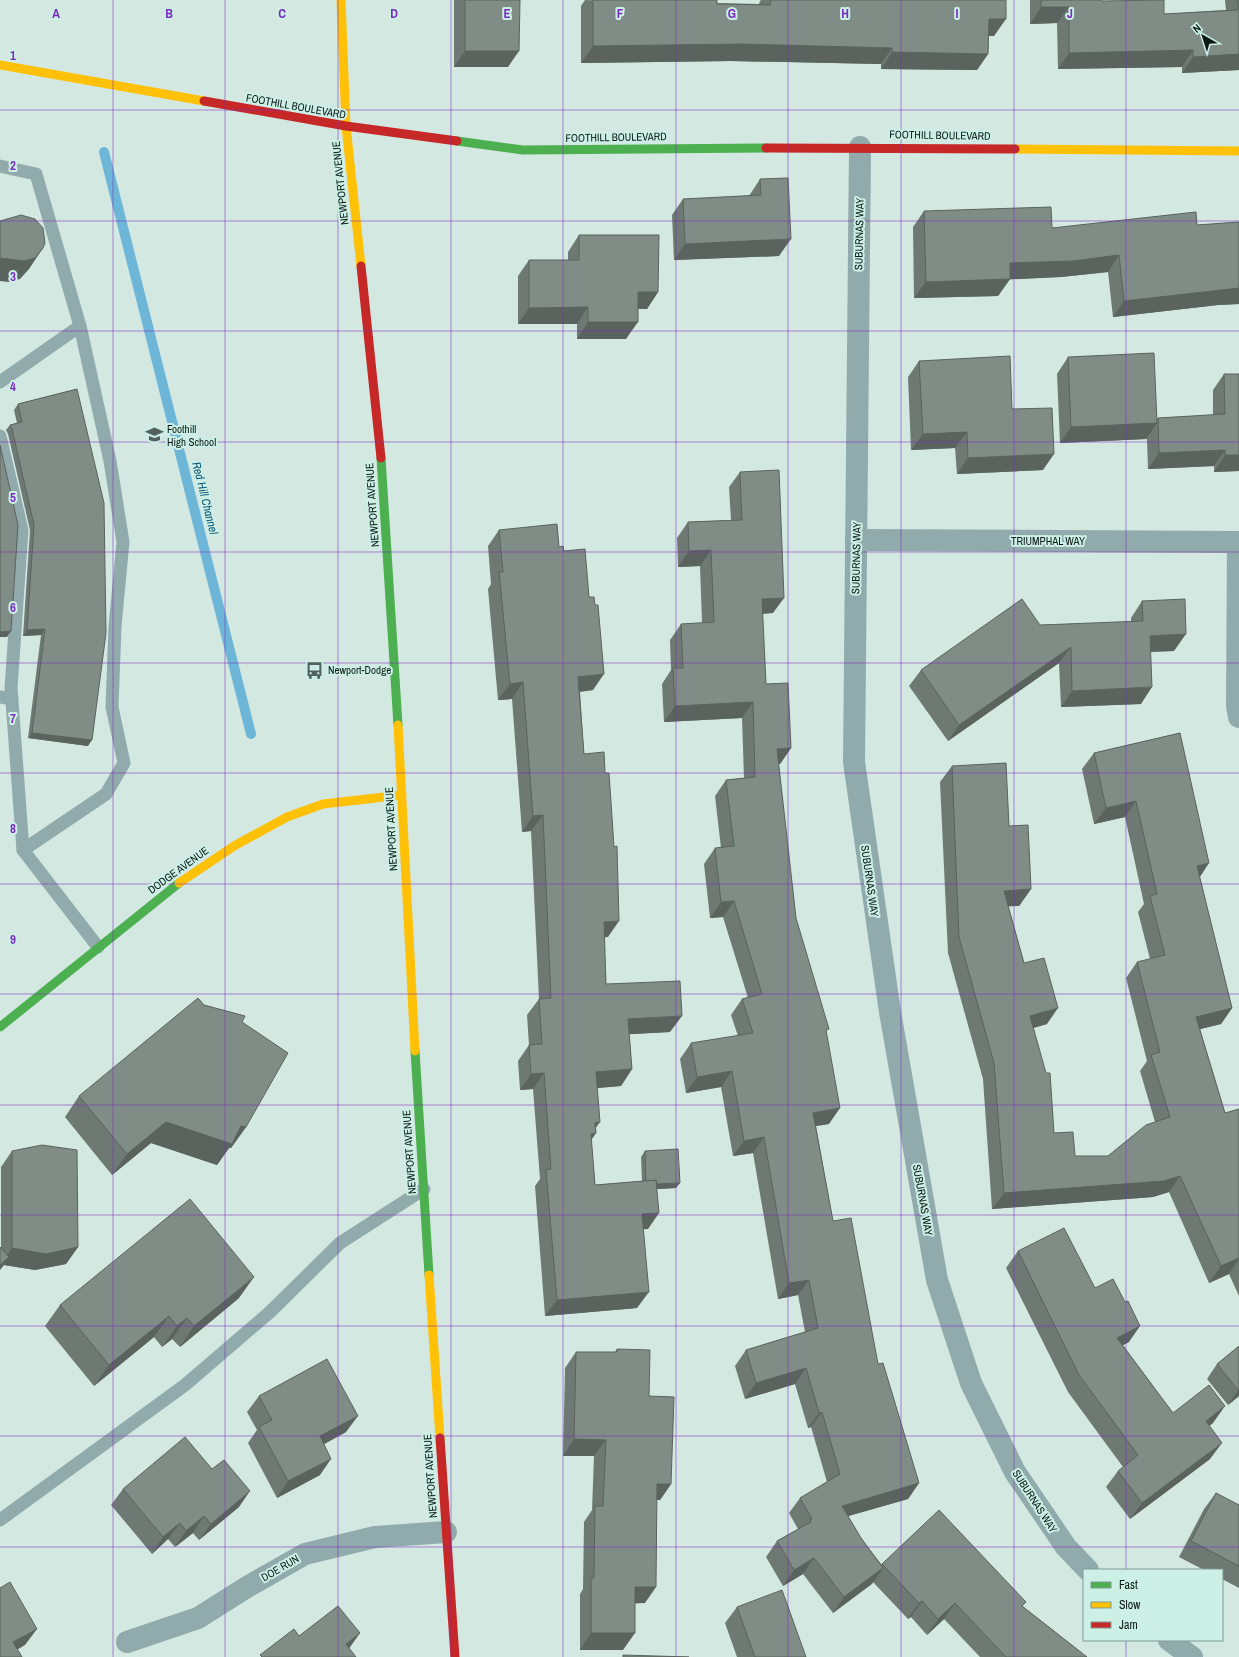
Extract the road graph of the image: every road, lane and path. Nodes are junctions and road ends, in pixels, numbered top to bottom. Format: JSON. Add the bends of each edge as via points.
{"nodes":[{"id":1,"x":341,"y":0,"type":"edge"},
{"id":2,"x":0,"y":65,"type":"edge"},
{"id":3,"x":346,"y":126,"type":"junction"},
{"id":4,"x":860,"y":146,"type":"junction"},
{"id":5,"x":1239,"y":151,"type":"edge"},
{"id":6,"x":0,"y":166,"type":"edge"},
{"id":7,"x":80,"y":326,"type":"junction"},
{"id":8,"x":0,"y":382,"type":"edge"},
{"id":9,"x":0,"y":436,"type":"edge"},
{"id":10,"x":856,"y":540,"type":"junction"},
{"id":11,"x":1239,"y":542,"type":"edge"},
{"id":12,"x":6,"y":698,"type":"edge"},
{"id":13,"x":1239,"y":717,"type":"edge"},
{"id":14,"x":402,"y":795,"type":"junction"},
{"id":15,"x":23,"y":850,"type":"junction"},
{"id":16,"x":98,"y":947,"type":"junction"},
{"id":17,"x":2,"y":1020,"type":"edge"},
{"id":18,"x":424,"y":1189,"type":"junction"},
{"id":19,"x":0,"y":1520,"type":"edge"},
{"id":20,"x":446,"y":1532,"type":"junction"},
{"id":21,"x":1087,"y":1569,"type":"edge"},
{"id":22,"x":1170,"y":1641,"type":"edge"},
{"id":23,"x":127,"y":1642,"type":"dead end"},
{"id":24,"x":455,"y":1657,"type":"edge"},
{"id":25,"x":1192,"y":1657,"type":"edge"}],
"edges":[{"from":1,"to":3,"type":"street","name":"NEWPORT AVENUE"},
{"from":2,"to":3,"type":"street","name":"FOOTHILL BOULEVARD"},
{"from":3,"to":4,"type":"street","name":"FOOTHILL BOULEVARD","via":[[523,150]]},
{"from":3,"to":14,"type":"street","name":"NEWPORT AVENUE","via":[[381,458]]},
{"from":4,"to":5,"type":"street","name":"FOOTHILL BOULEVARD"},
{"from":4,"to":10,"type":"street","name":"SUBURNAS WAY"},
{"from":6,"to":7,"type":"lane","via":[[36,174]]},
{"from":7,"to":8,"type":"lane"},
{"from":7,"to":15,"type":"lane","via":[[110,461],[123,542],[115,626],[112,707],[124,763],[106,794]]},
{"from":9,"to":12,"type":"lane","via":[[22,530],[11,688]]},
{"from":10,"to":11,"type":"street","name":"TRIUMPHAL WAY"},
{"from":10,"to":21,"type":"street","name":"SUBURNAS WAY","via":[[854,762],[890,1012],[937,1280],[971,1382],[1015,1472],[1066,1547]]},
{"from":11,"to":13,"type":"street"},
{"from":12,"to":15,"type":"lane"},
{"from":14,"to":16,"type":"street","name":"DODGE AVENUE","via":[[323,804],[287,817],[190,874]]},
{"from":14,"to":18,"type":"street","name":"NEWPORT AVENUE"},
{"from":15,"to":16,"type":"lane"},
{"from":16,"to":17,"type":"street","name":"DODGE AVENUE"},
{"from":18,"to":19,"type":"lane","via":[[340,1243],[270,1312],[185,1385]]},
{"from":18,"to":20,"type":"street","name":"NEWPORT AVENUE"},
{"from":20,"to":23,"type":"street","name":"DOE RUN","via":[[375,1537],[305,1554],[198,1618]]},
{"from":20,"to":24,"type":"street","name":"NEWPORT AVENUE"},
{"from":22,"to":25,"type":"street"}]}
